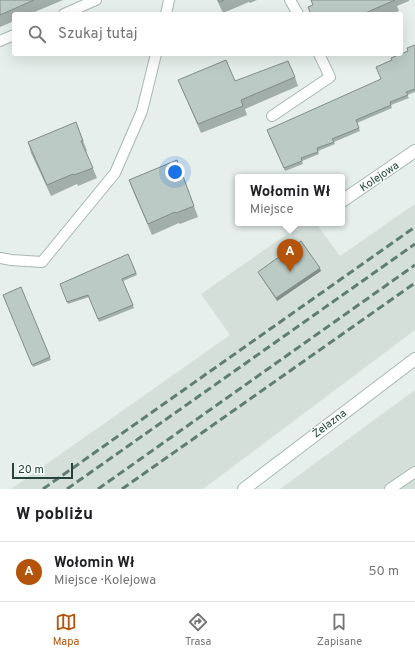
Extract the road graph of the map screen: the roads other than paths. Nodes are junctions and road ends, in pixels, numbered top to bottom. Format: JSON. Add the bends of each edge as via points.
{"nodes":[{"id":1,"x":96,"y":0,"type":"edge"},
{"id":2,"x":169,"y":0,"type":"edge"},
{"id":3,"x":290,"y":0,"type":"edge"},
{"id":4,"x":69,"y":12,"type":"edge"},
{"id":5,"x":166,"y":12,"type":"edge"},
{"id":6,"x":297,"y":12,"type":"edge"},
{"id":7,"x":12,"y":36,"type":"edge"},
{"id":8,"x":0,"y":41,"type":"edge"},
{"id":9,"x":156,"y":56,"type":"edge"},
{"id":10,"x":320,"y":56,"type":"edge"},
{"id":11,"x":272,"y":116,"type":"dead end"},
{"id":12,"x":415,"y":151,"type":"edge"},
{"id":13,"x":345,"y":199,"type":"edge"},
{"id":14,"x":0,"y":258,"type":"edge"},
{"id":15,"x":415,"y":359,"type":"edge"},
{"id":16,"x":415,"y":472,"type":"edge"},
{"id":17,"x":244,"y":489,"type":"edge"},
{"id":18,"x":390,"y":489,"type":"edge"}],
"edges":[{"from":1,"to":4,"type":"lane"},
{"from":2,"to":5,"type":"lane"},
{"from":3,"to":6,"type":"lane"},
{"from":7,"to":8,"type":"lane"},
{"from":9,"to":14,"type":"lane","via":[[142,111],[115,174],[42,262]]},
{"from":10,"to":11,"type":"lane","via":[[330,77]]},
{"from":12,"to":13,"type":"street","name":"Kolejowa"},
{"from":15,"to":17,"type":"street","name":"Żelazna"},
{"from":16,"to":18,"type":"lane"}]}
